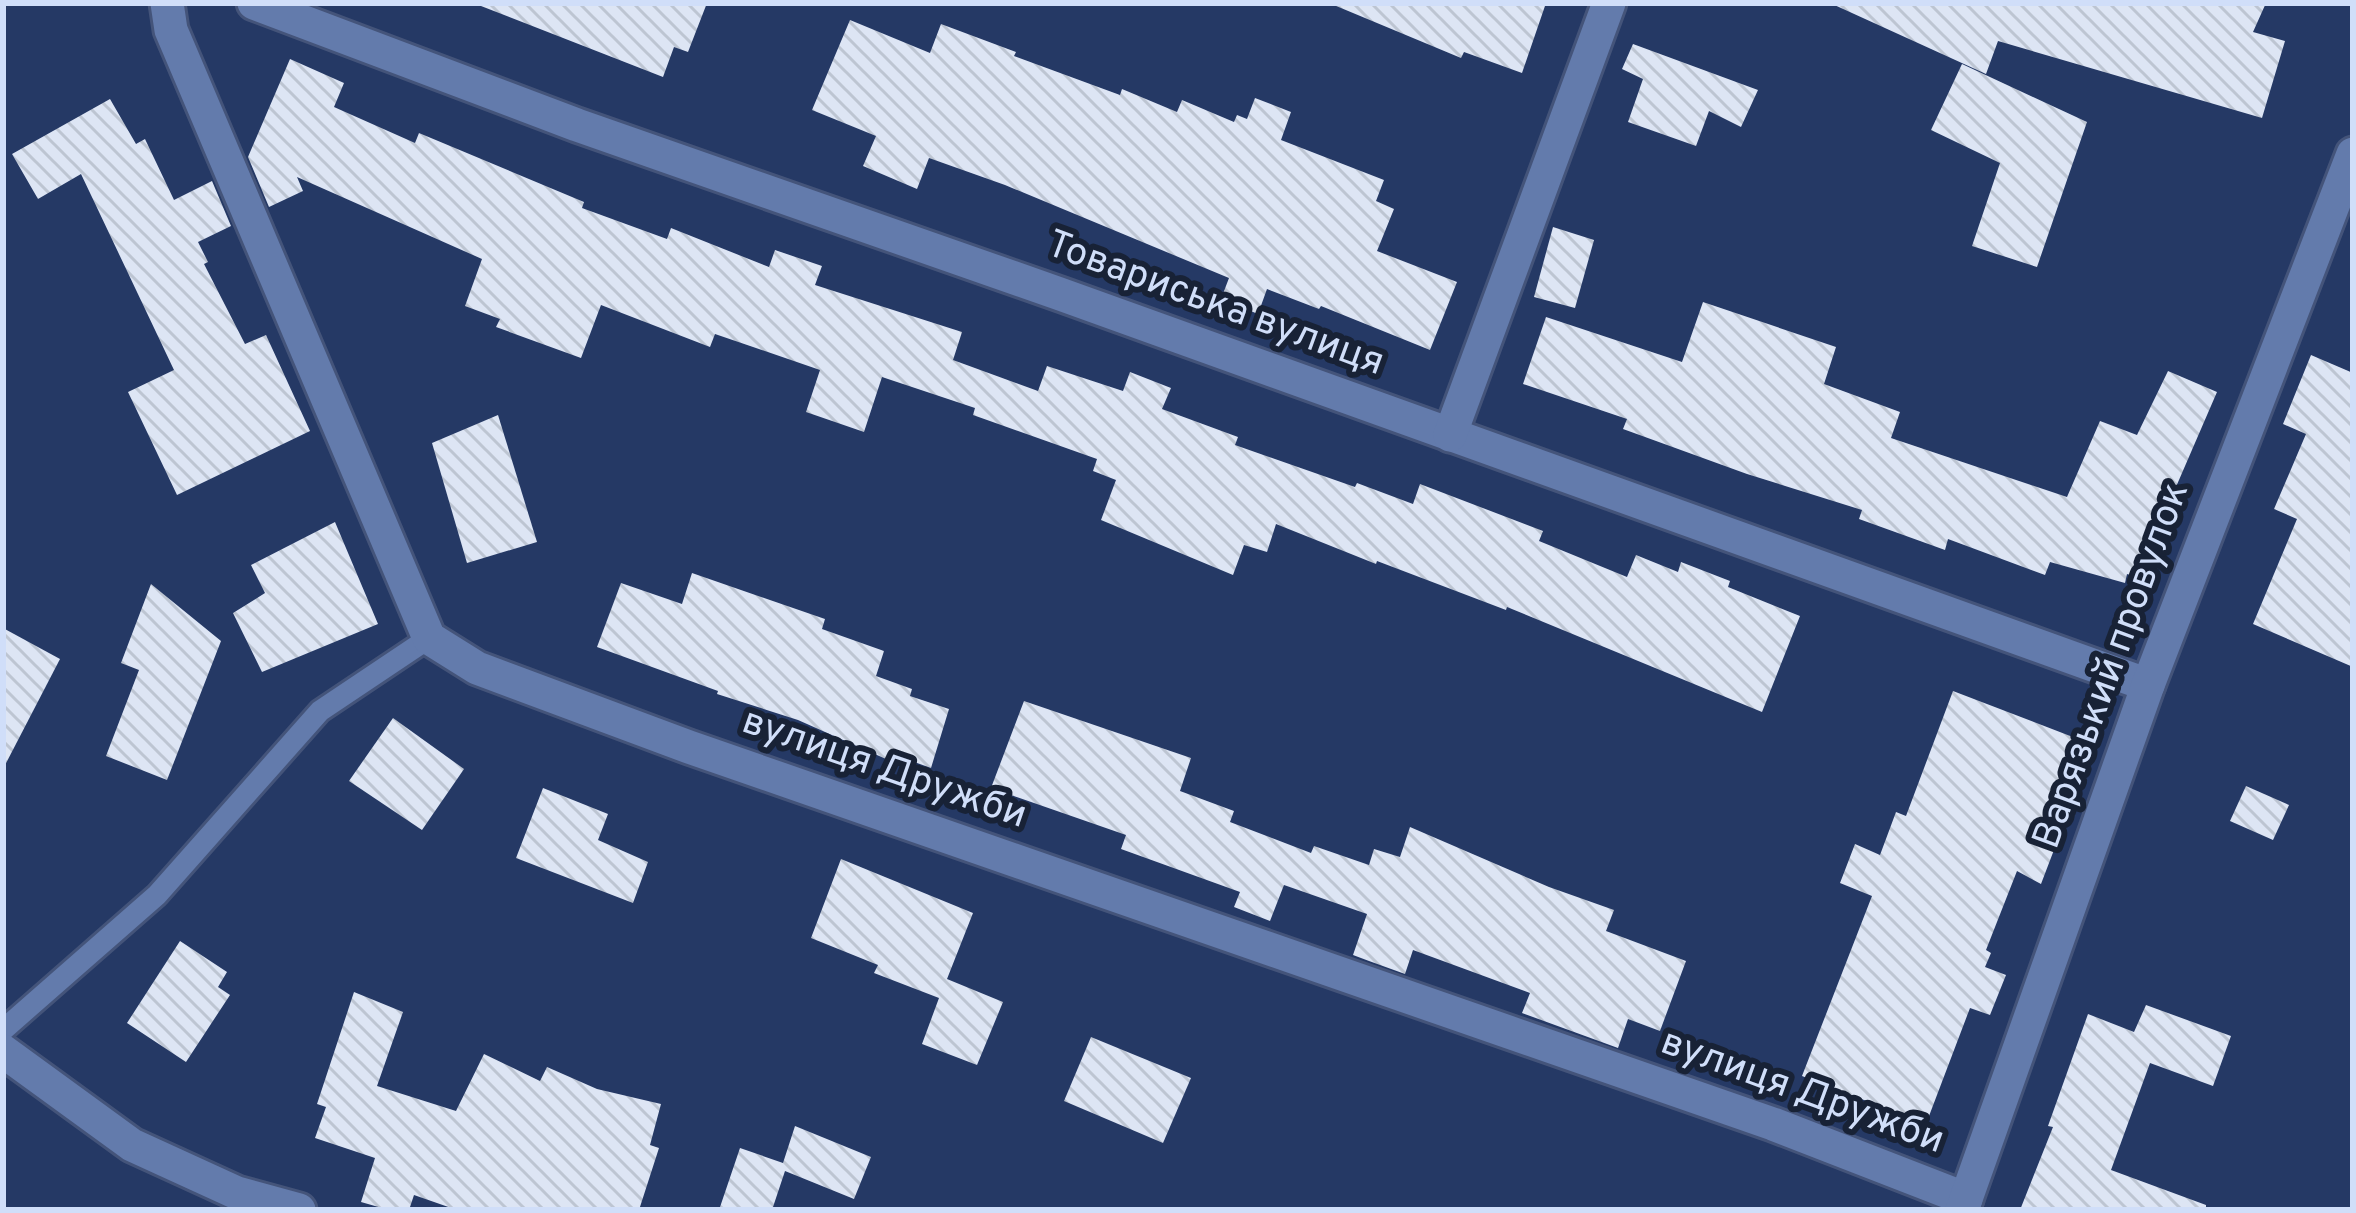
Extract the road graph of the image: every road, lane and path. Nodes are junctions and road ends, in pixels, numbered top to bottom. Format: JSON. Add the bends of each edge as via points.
{"nodes":[{"id":1,"x":167,"y":3,"type":"edge"},
{"id":2,"x":254,"y":3,"type":"edge"},
{"id":3,"x":1609,"y":3,"type":"edge"},
{"id":4,"x":2353,"y":154,"type":"edge"},
{"id":5,"x":1450,"y":435,"type":"junction"},
{"id":6,"x":430,"y":638,"type":"junction"},
{"id":7,"x":2148,"y":685,"type":"junction"},
{"id":8,"x":3,"y":1030,"type":"edge"},
{"id":9,"x":3,"y":1051,"type":"edge"},
{"id":10,"x":1964,"y":1204,"type":"edge"},
{"id":11,"x":299,"y":1210,"type":"edge"}],
"edges":[{"from":1,"to":6,"type":"street","via":[[171,30]]},
{"from":2,"to":5,"type":"street","name":"Товариська вулиця"},
{"from":3,"to":5,"type":"street"},
{"from":4,"to":7,"type":"street","name":"Варязький провулок"},
{"from":5,"to":7,"type":"street","name":"Товариська вулиця"},
{"from":6,"to":8,"type":"lane","via":[[320,711],[157,895]]},
{"from":6,"to":10,"type":"street","name":"вулиця Дружби","via":[[477,668],[689,747],[1751,1116]]},
{"from":7,"to":10,"type":"street","name":"Варязький провулок"},
{"from":9,"to":11,"type":"street","via":[[132,1145],[237,1193]]}]}
